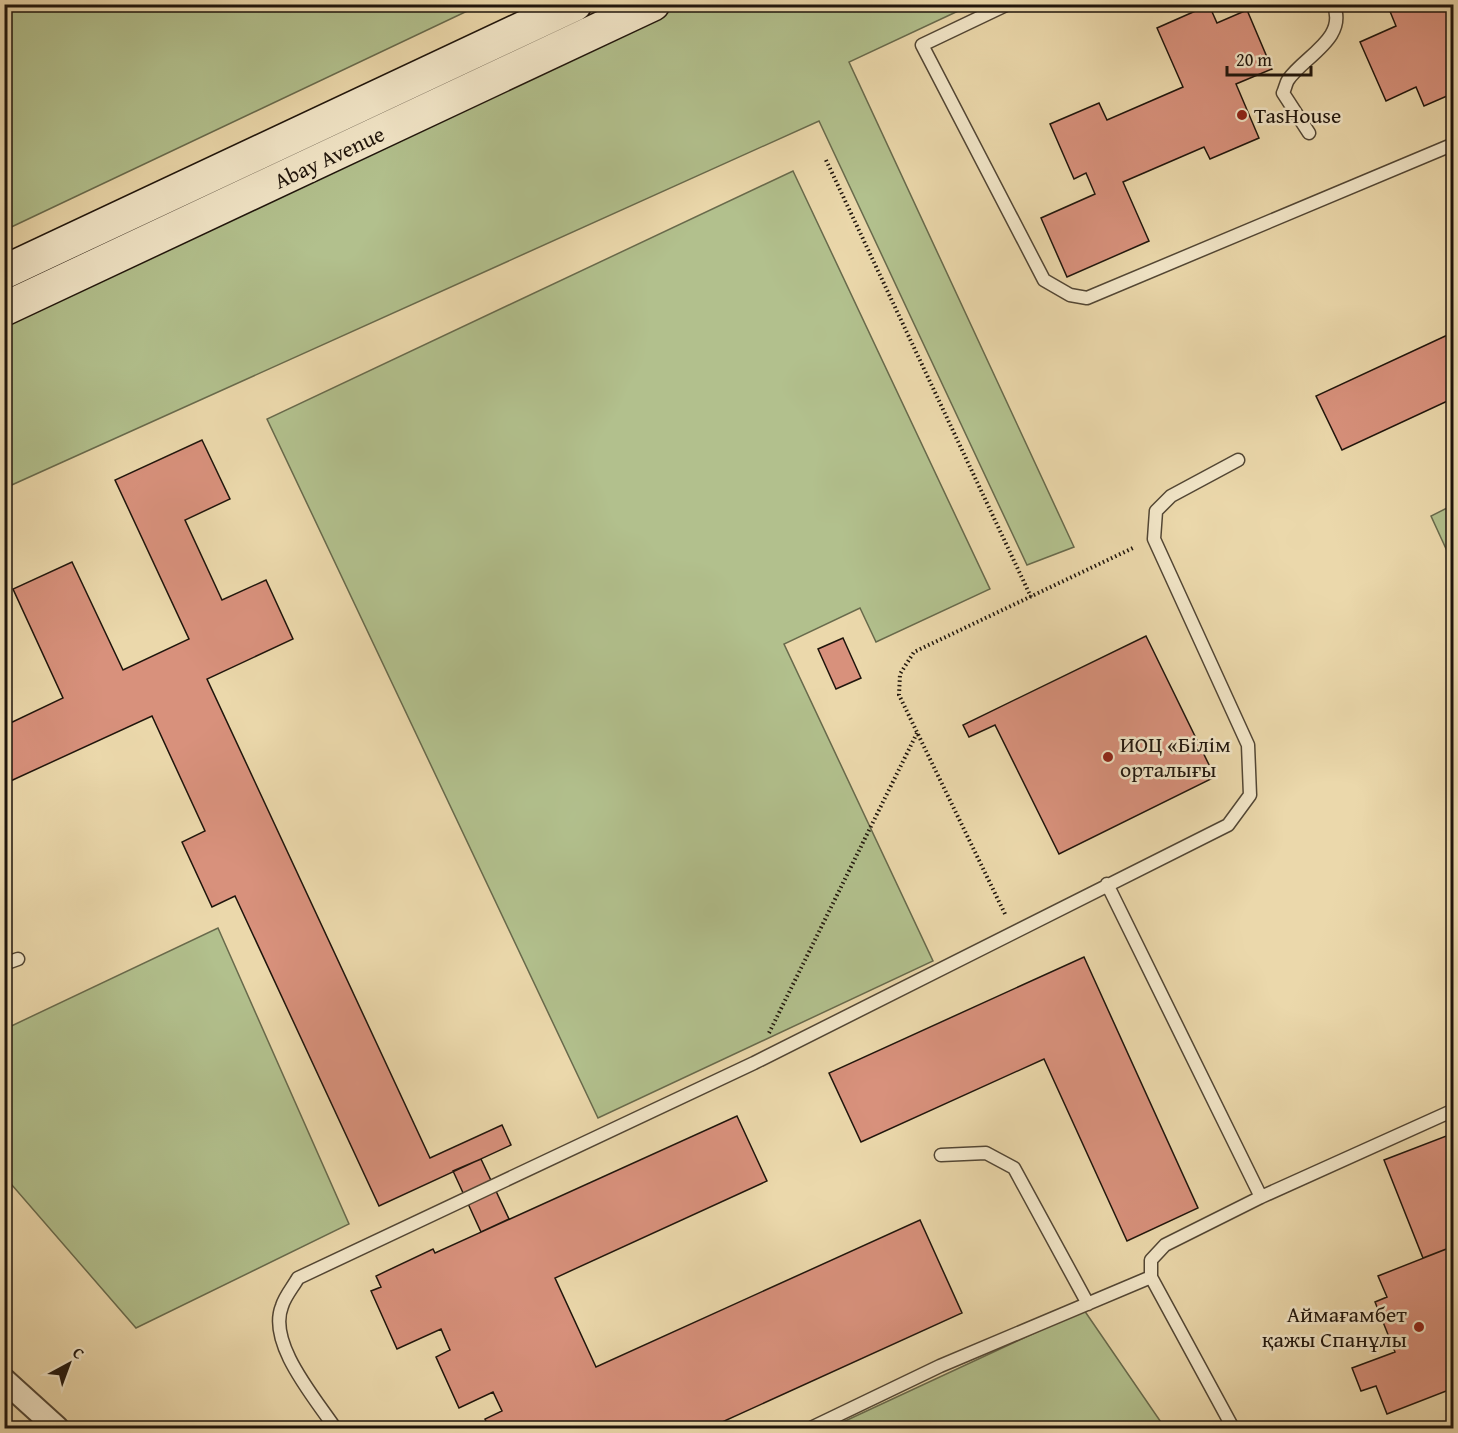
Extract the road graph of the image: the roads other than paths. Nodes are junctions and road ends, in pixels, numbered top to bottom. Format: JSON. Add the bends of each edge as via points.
{"nodes":[{"id":1,"x":575,"y":4,"type":"edge"},
{"id":2,"x":653,"y":4,"type":"edge"},
{"id":3,"x":1008,"y":4,"type":"edge"},
{"id":4,"x":1333,"y":4,"type":"edge"},
{"id":5,"x":1309,"y":133,"type":"dead end"},
{"id":6,"x":1454,"y":144,"type":"edge"},
{"id":7,"x":4,"y":272,"type":"edge"},
{"id":8,"x":4,"y":309,"type":"edge"},
{"id":9,"x":1238,"y":460,"type":"dead end"},
{"id":10,"x":1107,"y":884,"type":"junction"},
{"id":11,"x":18,"y":959,"type":"dead end"},
{"id":12,"x":4,"y":964,"type":"edge"},
{"id":13,"x":1454,"y":1110,"type":"edge"},
{"id":14,"x":941,"y":1155,"type":"dead end"},
{"id":15,"x":1261,"y":1197,"type":"junction"},
{"id":16,"x":1151,"y":1277,"type":"junction"},
{"id":17,"x":1088,"y":1304,"type":"junction"},
{"id":18,"x":4,"y":1380,"type":"edge"},
{"id":19,"x":57,"y":1428,"type":"edge"},
{"id":20,"x":334,"y":1428,"type":"edge"},
{"id":21,"x":811,"y":1428,"type":"edge"},
{"id":22,"x":1233,"y":1428,"type":"edge"}],
"edges":[{"from":1,"to":7,"type":"main road","name":"Abay Avenue"},
{"from":2,"to":8,"type":"main road","name":"Abay Avenue"},
{"from":3,"to":6,"type":"lane","via":[[922,45],[1044,280],[1070,295],[1087,298]]},
{"from":4,"to":5,"type":"lane","via":[[1337,13],[1332,34],[1288,80],[1283,93]]},
{"from":9,"to":10,"type":"lane","via":[[1171,496],[1156,511],[1154,539],[1248,745],[1250,795],[1228,825]]},
{"from":10,"to":15,"type":"lane"},
{"from":10,"to":20,"type":"lane","via":[[754,1063],[298,1278],[281,1306],[279,1330],[284,1349]]},
{"from":11,"to":12,"type":"lane"},
{"from":13,"to":15,"type":"lane"},
{"from":14,"to":17,"type":"lane","via":[[986,1153],[1014,1168]]},
{"from":15,"to":16,"type":"lane","via":[[1165,1245],[1151,1260]]},
{"from":16,"to":17,"type":"lane"},
{"from":16,"to":22,"type":"lane"},
{"from":17,"to":21,"type":"lane","via":[[940,1366]]},
{"from":18,"to":19,"type":"street"}]}
